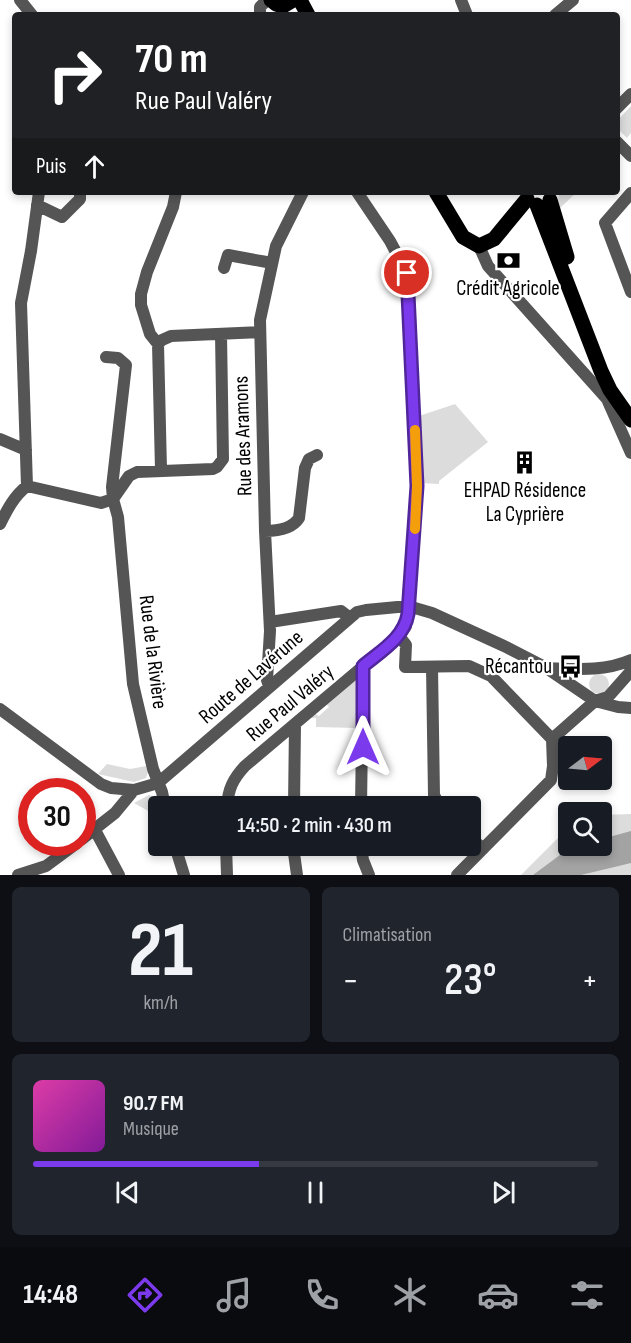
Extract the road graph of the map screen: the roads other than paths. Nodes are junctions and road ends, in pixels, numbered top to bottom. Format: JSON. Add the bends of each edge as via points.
{"nodes":[{"id":1,"x":573,"y":0,"type":"edge"},
{"id":2,"x":282,"y":4,"type":"edge"},
{"id":3,"x":558,"y":8,"type":"edge"},
{"id":4,"x":260,"y":12,"type":"edge"},
{"id":5,"x":631,"y":94,"type":"edge"},
{"id":6,"x":620,"y":106,"type":"edge"},
{"id":7,"x":620,"y":145,"type":"edge"},
{"id":8,"x":631,"y":156,"type":"edge"},
{"id":9,"x":631,"y":193,"type":"edge"},
{"id":10,"x":80,"y":195,"type":"edge"},
{"id":11,"x":175,"y":195,"type":"edge"},
{"id":12,"x":301,"y":195,"type":"edge"},
{"id":13,"x":359,"y":195,"type":"edge"},
{"id":14,"x":437,"y":195,"type":"edge"},
{"id":15,"x":38,"y":198,"type":"edge"},
{"id":16,"x":538,"y":198,"type":"edge"},
{"id":17,"x":479,"y":246,"type":"junction"},
{"id":18,"x":272,"y":263,"type":"junction"},
{"id":19,"x":224,"y":268,"type":"dead end"},
{"id":20,"x":628,"y":276,"type":"edge"},
{"id":21,"x":631,"y":292,"type":"edge"},
{"id":22,"x":259,"y":332,"type":"junction"},
{"id":23,"x":220,"y":334,"type":"junction"},
{"id":24,"x":158,"y":344,"type":"junction"},
{"id":25,"x":106,"y":357,"type":"dead end"},
{"id":26,"x":631,"y":410,"type":"edge"},
{"id":27,"x":631,"y":420,"type":"edge"},
{"id":28,"x":0,"y":439,"type":"edge"},
{"id":29,"x":26,"y":450,"type":"junction"},
{"id":30,"x":631,"y":453,"type":"edge"},
{"id":31,"x":317,"y":455,"type":"dead end"},
{"id":32,"x":161,"y":470,"type":"junction"},
{"id":33,"x":27,"y":486,"type":"junction"},
{"id":34,"x":113,"y":500,"type":"junction"},
{"id":35,"x":0,"y":524,"type":"edge"},
{"id":36,"x":265,"y":531,"type":"junction"},
{"id":37,"x":408,"y":606,"type":"junction"},
{"id":38,"x":350,"y":618,"type":"junction"},
{"id":39,"x":270,"y":622,"type":"junction"},
{"id":40,"x":399,"y":636,"type":"junction"},
{"id":41,"x":631,"y":660,"type":"edge"},
{"id":42,"x":363,"y":666,"type":"junction"},
{"id":43,"x":432,"y":667,"type":"junction"},
{"id":44,"x":544,"y":668,"type":"junction"},
{"id":45,"x":606,"y":668,"type":"junction"},
{"id":46,"x":590,"y":670,"type":"junction"},
{"id":47,"x":631,"y":671,"type":"edge"},
{"id":48,"x":269,"y":686,"type":"junction"},
{"id":49,"x":616,"y":687,"type":"junction"},
{"id":50,"x":589,"y":698,"type":"junction"},
{"id":51,"x":631,"y":708,"type":"edge"},
{"id":52,"x":0,"y":710,"type":"edge"},
{"id":53,"x":295,"y":724,"type":"junction"},
{"id":54,"x":552,"y":739,"type":"junction"},
{"id":55,"x":158,"y":783,"type":"junction"},
{"id":56,"x":134,"y":790,"type":"junction"},
{"id":57,"x":162,"y":796,"type":"edge"},
{"id":58,"x":228,"y":796,"type":"edge"},
{"id":59,"x":294,"y":796,"type":"edge"},
{"id":60,"x":361,"y":796,"type":"edge"},
{"id":61,"x":434,"y":796,"type":"edge"},
{"id":62,"x":96,"y":829,"type":"edge"},
{"id":63,"x":96,"y":832,"type":"edge"},
{"id":64,"x":483,"y":849,"type":"joint"},
{"id":65,"x":60,"y":856,"type":"edge"},
{"id":66,"x":178,"y":856,"type":"edge"},
{"id":67,"x":226,"y":856,"type":"edge"},
{"id":68,"x":294,"y":856,"type":"edge"},
{"id":69,"x":362,"y":856,"type":"edge"},
{"id":70,"x":18,"y":875,"type":"edge"},
{"id":71,"x":119,"y":875,"type":"edge"},
{"id":72,"x":184,"y":875,"type":"edge"},
{"id":73,"x":227,"y":875,"type":"edge"},
{"id":74,"x":297,"y":875,"type":"edge"},
{"id":75,"x":369,"y":875,"type":"edge"},
{"id":76,"x":457,"y":875,"type":"edge"}],
"edges":[{"from":1,"to":3,"type":"street"},
{"from":2,"to":4,"type":"street","via":[[260,7]]},
{"from":5,"to":6,"type":"street"},
{"from":7,"to":8,"type":"street"},
{"from":9,"to":20,"type":"street","via":[[605,223]]},
{"from":10,"to":15,"type":"street","via":[[62,217]]},
{"from":11,"to":24,"type":"street","via":[[141,294],[150,334]]},
{"from":12,"to":18,"type":"street","name":"Rue des Aramons"},
{"from":13,"to":37,"type":"street","via":[[407,273],[417,486]]},
{"from":14,"to":17,"type":"main road","via":[[463,237]]},
{"from":15,"to":29,"type":"street","via":[[21,303]]},
{"from":16,"to":17,"type":"main road","via":[[494,239]]},
{"from":16,"to":26,"type":"main road","via":[[613,385]]},
{"from":16,"to":27,"type":"main road","via":[[601,371]]},
{"from":17,"to":30,"type":"street","via":[[488,266],[608,399]]},
{"from":18,"to":19,"type":"street","via":[[228,255]]},
{"from":18,"to":22,"type":"street","name":"Rue des Aramons"},
{"from":20,"to":21,"type":"street"},
{"from":22,"to":23,"type":"street"},
{"from":22,"to":36,"type":"street","name":"Rue des Aramons"},
{"from":23,"to":24,"type":"street","via":[[171,336]]},
{"from":23,"to":32,"type":"street","via":[[221,464],[213,469]]},
{"from":24,"to":32,"type":"street"},
{"from":25,"to":34,"type":"street","name":"Rue de la Rivière","via":[[118,358],[126,365]]},
{"from":28,"to":29,"type":"street"},
{"from":29,"to":33,"type":"street"},
{"from":31,"to":36,"type":"street","via":[[309,459],[305,468],[296,523]]},
{"from":32,"to":34,"type":"street","via":[[129,476]]},
{"from":33,"to":34,"type":"street","via":[[101,503]]},
{"from":33,"to":35,"type":"street"},
{"from":34,"to":55,"type":"street","name":"Rue de la Rivière","via":[[118,517],[133,684]]},
{"from":36,"to":39,"type":"street","name":"Rue des Aramons"},
{"from":37,"to":38,"type":"street","name":"Route de Lavérune","via":[[366,610]]},
{"from":37,"to":40,"type":"street","via":[[406,626]]},
{"from":37,"to":44,"type":"street","name":"Route de Lavérune","via":[[450,621]]},
{"from":38,"to":39,"type":"street","via":[[341,611]]},
{"from":38,"to":48,"type":"street","name":"Route de Lavérune"},
{"from":39,"to":48,"type":"street","name":"Rue des Aramons"},
{"from":40,"to":42,"type":"street","name":"Rue Paul Valéry"},
{"from":40,"to":43,"type":"street","via":[[406,645],[405,668]]},
{"from":41,"to":45,"type":"street","name":"Route de Lavérune"},
{"from":42,"to":53,"type":"street","name":"Rue Paul Valéry"},
{"from":42,"to":60,"type":"street"},
{"from":43,"to":54,"type":"street","via":[[469,666],[485,673]]},
{"from":43,"to":61,"type":"street"},
{"from":44,"to":46,"type":"street","name":"Route de Lavérune"},
{"from":44,"to":50,"type":"street","name":"Route de Lavérune"},
{"from":45,"to":46,"type":"street","name":"Route de Lavérune"},
{"from":45,"to":49,"type":"street"},
{"from":46,"to":50,"type":"street","via":[[586,677]]},
{"from":47,"to":49,"type":"street"},
{"from":48,"to":55,"type":"street","name":"Route de Lavérune"},
{"from":49,"to":50,"type":"street","via":[[608,697]]},
{"from":50,"to":51,"type":"street"},
{"from":50,"to":54,"type":"street"},
{"from":52,"to":56,"type":"street","name":"Route de Lavérune","via":[[101,784]]},
{"from":53,"to":58,"type":"street","name":"Rue Paul Valéry","via":[[245,766],[234,778]]},
{"from":53,"to":59,"type":"street"},
{"from":54,"to":64,"type":"street","via":[[551,780]]},
{"from":55,"to":56,"type":"street","name":"Route de Lavérune"},
{"from":55,"to":57,"type":"street","name":"Rue de la Rivière"},
{"from":56,"to":62,"type":"street"},
{"from":63,"to":71,"type":"street"},
{"from":64,"to":76,"type":"street"},
{"from":65,"to":70,"type":"street","via":[[46,866]]},
{"from":66,"to":72,"type":"street"},
{"from":67,"to":73,"type":"street"},
{"from":68,"to":74,"type":"street"},
{"from":69,"to":75,"type":"street"}]}
